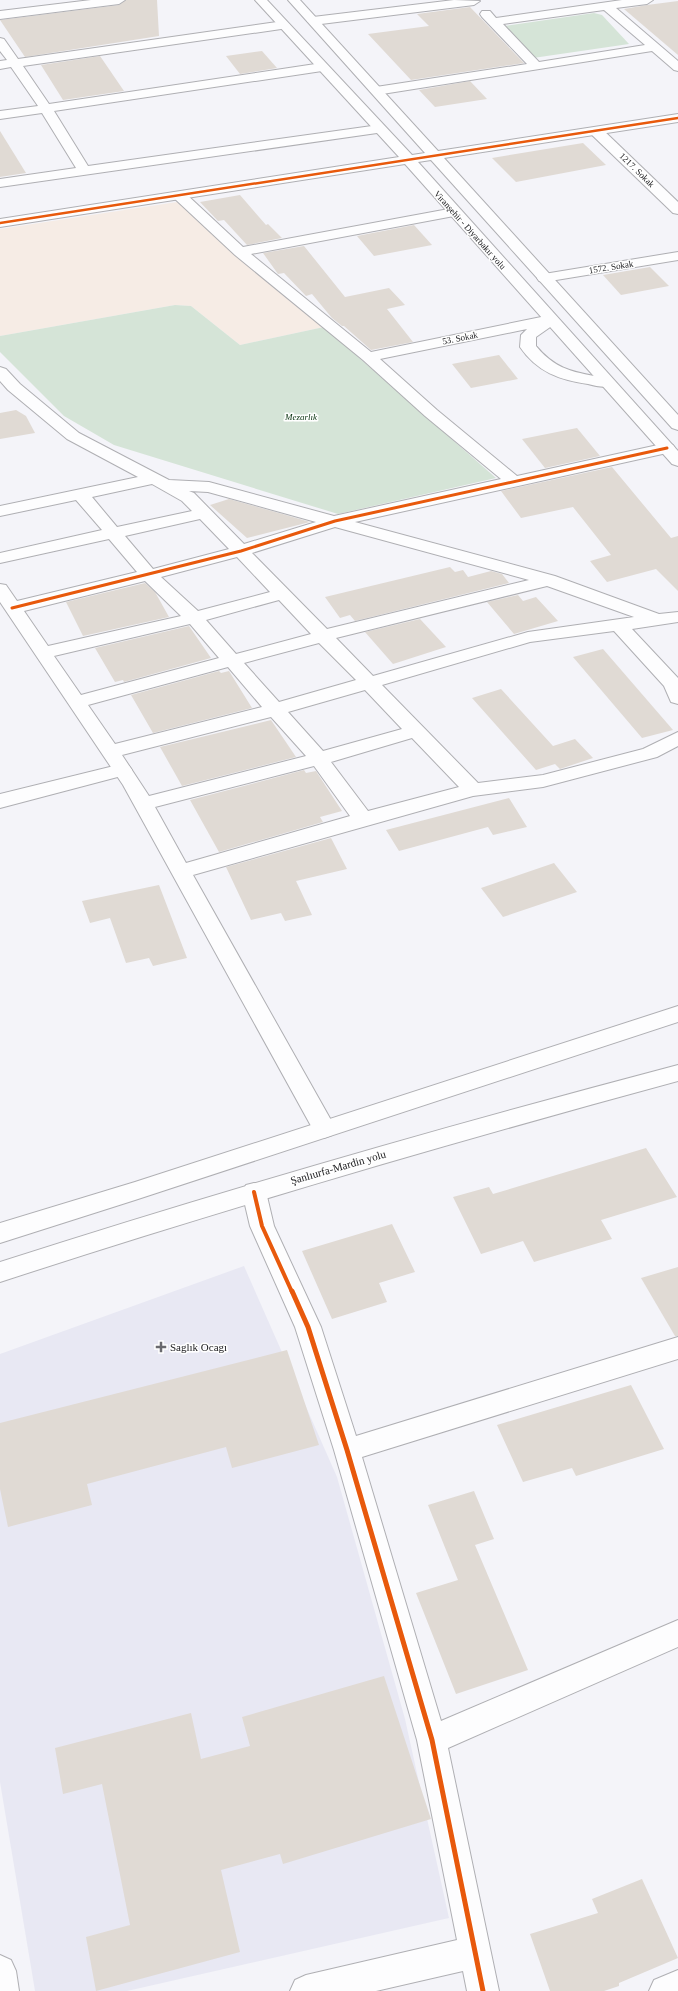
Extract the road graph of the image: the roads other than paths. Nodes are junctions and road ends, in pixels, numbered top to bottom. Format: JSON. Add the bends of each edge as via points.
{"nodes":[{"id":1,"x":119,"y":0,"type":"edge"},
{"id":2,"x":261,"y":0,"type":"edge"},
{"id":3,"x":294,"y":0,"type":"edge"},
{"id":4,"x":647,"y":0,"type":"edge"},
{"id":5,"x":473,"y":1,"type":"edge"},
{"id":6,"x":607,"y":6,"type":"junction"},
{"id":7,"x":0,"y":15,"type":"edge"},
{"id":8,"x":313,"y":21,"type":"junction"},
{"id":9,"x":493,"y":22,"type":"junction"},
{"id":10,"x":284,"y":25,"type":"junction"},
{"id":11,"x":0,"y":42,"type":"edge"},
{"id":12,"x":655,"y":47,"type":"junction"},
{"id":13,"x":15,"y":63,"type":"junction"},
{"id":14,"x":0,"y":65,"type":"edge"},
{"id":15,"x":535,"y":65,"type":"junction"},
{"id":16,"x":322,"y":67,"type":"junction"},
{"id":17,"x":678,"y":67,"type":"edge"},
{"id":18,"x":376,"y":91,"type":"junction"},
{"id":19,"x":46,"y":108,"type":"junction"},
{"id":20,"x":0,"y":115,"type":"edge"},
{"id":21,"x":678,"y":118,"type":"edge"},
{"id":22,"x":380,"y":129,"type":"junction"},
{"id":23,"x":596,"y":131,"type":"junction"},
{"id":24,"x":433,"y":156,"type":"junction"},
{"id":25,"x":408,"y":160,"type":"junction"},
{"id":26,"x":84,"y":171,"type":"junction"},
{"id":27,"x":0,"y":183,"type":"edge"},
{"id":28,"x":180,"y":196,"type":"junction"},
{"id":29,"x":678,"y":210,"type":"edge"},
{"id":30,"x":454,"y":212,"type":"junction"},
{"id":31,"x":0,"y":223,"type":"edge"},
{"id":32,"x":240,"y":252,"type":"junction"},
{"id":33,"x":678,"y":256,"type":"edge"},
{"id":34,"x":544,"y":278,"type":"junction"},
{"id":35,"x":551,"y":320,"type":"junction"},
{"id":36,"x":368,"y":357,"type":"junction"},
{"id":37,"x":0,"y":372,"type":"edge"},
{"id":38,"x":607,"y":383,"type":"junction"},
{"id":39,"x":7,"y":390,"type":"edge"},
{"id":40,"x":678,"y":426,"type":"edge"},
{"id":41,"x":667,"y":448,"type":"junction"},
{"id":42,"x":678,"y":461,"type":"edge"},
{"id":43,"x":513,"y":481,"type":"junction"},
{"id":44,"x":161,"y":482,"type":"junction"},
{"id":45,"x":81,"y":495,"type":"junction"},
{"id":46,"x":0,"y":511,"type":"edge"},
{"id":47,"x":204,"y":513,"type":"junction"},
{"id":48,"x":335,"y":521,"type":"junction"},
{"id":49,"x":114,"y":533,"type":"junction"},
{"id":50,"x":241,"y":551,"type":"junction"},
{"id":51,"x":0,"y":558,"type":"edge"},
{"id":52,"x":150,"y":576,"type":"junction"},
{"id":53,"x":549,"y":580,"type":"junction"},
{"id":54,"x":0,"y":590,"type":"edge"},
{"id":55,"x":282,"y":594,"type":"junction"},
{"id":56,"x":12,"y":608,"type":"junction"},
{"id":57,"x":678,"y":616,"type":"edge"},
{"id":58,"x":194,"y":618,"type":"junction"},
{"id":59,"x":656,"y":620,"type":"junction"},
{"id":60,"x":619,"y":625,"type":"junction"},
{"id":61,"x":323,"y":636,"type":"junction"},
{"id":62,"x":42,"y":653,"type":"junction"},
{"id":63,"x":232,"y":660,"type":"junction"},
{"id":64,"x":369,"y":683,"type":"junction"},
{"id":65,"x":678,"y":698,"type":"edge"},
{"id":66,"x":76,"y":702,"type":"junction"},
{"id":67,"x":274,"y":710,"type":"junction"},
{"id":68,"x":416,"y":731,"type":"junction"},
{"id":69,"x":678,"y":738,"type":"edge"},
{"id":70,"x":110,"y":752,"type":"junction"},
{"id":71,"x":319,"y":759,"type":"junction"},
{"id":72,"x":122,"y":770,"type":"junction"},
{"id":73,"x":473,"y":790,"type":"junction"},
{"id":74,"x":0,"y":801,"type":"edge"},
{"id":75,"x":143,"y":804,"type":"junction"},
{"id":76,"x":363,"y":819,"type":"junction"},
{"id":77,"x":181,"y":871,"type":"junction"},
{"id":78,"x":678,"y":1014,"type":"edge"},
{"id":79,"x":678,"y":1072,"type":"edge"},
{"id":80,"x":324,"y":1129,"type":"junction"},
{"id":81,"x":254,"y":1192,"type":"junction"},
{"id":82,"x":0,"y":1233,"type":"edge"},
{"id":83,"x":0,"y":1272,"type":"edge"},
{"id":84,"x":678,"y":1348,"type":"edge"},
{"id":85,"x":347,"y":1450,"type":"junction"},
{"id":86,"x":678,"y":1633,"type":"edge"},
{"id":87,"x":432,"y":1740,"type":"junction"},
{"id":88,"x":475,"y":1952,"type":"junction"},
{"id":89,"x":0,"y":1971,"type":"edge"},
{"id":90,"x":678,"y":1986,"type":"edge"},
{"id":91,"x":3,"y":1991,"type":"edge"},
{"id":92,"x":306,"y":1991,"type":"edge"},
{"id":93,"x":483,"y":1991,"type":"edge"},
{"id":94,"x":665,"y":1991,"type":"edge"}],
"edges":[{"from":1,"to":7,"type":"main road"},
{"from":2,"to":10,"type":"main road","name":"Viranşehir - Diyarbakır yolu"},
{"from":3,"to":8,"type":"main road"},
{"from":4,"to":6,"type":"main road"},
{"from":5,"to":8,"type":"main road"},
{"from":5,"to":9,"type":"main road"},
{"from":6,"to":9,"type":"main road"},
{"from":6,"to":12,"type":"main road"},
{"from":8,"to":18,"type":"main road"},
{"from":9,"to":15,"type":"main road"},
{"from":10,"to":13,"type":"main road"},
{"from":10,"to":16,"type":"main road","name":"Viranşehir - Diyarbakır yolu"},
{"from":11,"to":13,"type":"main road"},
{"from":12,"to":15,"type":"main road"},
{"from":12,"to":17,"type":"main road"},
{"from":13,"to":14,"type":"main road"},
{"from":13,"to":19,"type":"main road"},
{"from":15,"to":18,"type":"main road"},
{"from":16,"to":19,"type":"main road"},
{"from":16,"to":22,"type":"main road","name":"Viranşehir - Diyarbakır yolu"},
{"from":18,"to":24,"type":"main road"},
{"from":19,"to":20,"type":"main road"},
{"from":19,"to":26,"type":"main road"},
{"from":21,"to":23,"type":"main road"},
{"from":22,"to":25,"type":"main road","name":"Viranşehir - Diyarbakır yolu"},
{"from":22,"to":26,"type":"main road"},
{"from":23,"to":24,"type":"main road"},
{"from":23,"to":29,"type":"main road","name":"1217. Sokak"},
{"from":24,"to":25,"type":"main road"},
{"from":24,"to":34,"type":"main road"},
{"from":25,"to":28,"type":"main road"},
{"from":25,"to":30,"type":"main road","name":"Viranşehir - Diyarbakır yolu"},
{"from":26,"to":27,"type":"main road"},
{"from":28,"to":31,"type":"main road"},
{"from":28,"to":32,"type":"main road"},
{"from":30,"to":32,"type":"main road"},
{"from":30,"to":35,"type":"main road","name":"Viranşehir - Diyarbakır yolu"},
{"from":32,"to":36,"type":"main road"},
{"from":33,"to":34,"type":"main road","name":"1572. Sokak"},
{"from":34,"to":40,"type":"main road"},
{"from":35,"to":36,"type":"main road","name":"53. Sokak"},
{"from":35,"to":38,"type":"main road","name":"Viranşehir - Diyarbakır yolu"},
{"from":35,"to":38,"type":"main road","via":[[529,335],[528,347],[549,368]]},
{"from":36,"to":43,"type":"main road","via":[[431,414]]},
{"from":37,"to":39,"type":"main road"},
{"from":38,"to":41,"type":"main road","name":"Viranşehir - Diyarbakır yolu"},
{"from":39,"to":44,"type":"main road","via":[[72,436]]},
{"from":41,"to":42,"type":"main road","name":"Viranşehir - Diyarbakır yolu"},
{"from":41,"to":43,"type":"main road"},
{"from":43,"to":48,"type":"main road"},
{"from":44,"to":45,"type":"main road"},
{"from":44,"to":47,"type":"main road","via":[[188,497]]},
{"from":44,"to":48,"type":"main road","via":[[209,487]]},
{"from":45,"to":46,"type":"main road"},
{"from":45,"to":49,"type":"main road"},
{"from":47,"to":49,"type":"main road"},
{"from":47,"to":50,"type":"main road"},
{"from":48,"to":50,"type":"main road"},
{"from":48,"to":53,"type":"main road"},
{"from":49,"to":51,"type":"main road"},
{"from":49,"to":52,"type":"main road"},
{"from":50,"to":52,"type":"main road"},
{"from":50,"to":55,"type":"main road"},
{"from":52,"to":56,"type":"main road"},
{"from":52,"to":58,"type":"main road"},
{"from":53,"to":59,"type":"main road"},
{"from":53,"to":61,"type":"main road"},
{"from":54,"to":56,"type":"main road"},
{"from":55,"to":58,"type":"main road"},
{"from":55,"to":61,"type":"main road"},
{"from":56,"to":62,"type":"main road"},
{"from":57,"to":59,"type":"main road"},
{"from":58,"to":62,"type":"main road"},
{"from":58,"to":63,"type":"main road"},
{"from":59,"to":60,"type":"main road"},
{"from":60,"to":64,"type":"main road","via":[[528,637]]},
{"from":60,"to":65,"type":"main road","via":[[674,684]]},
{"from":61,"to":63,"type":"main road"},
{"from":61,"to":64,"type":"main road"},
{"from":62,"to":66,"type":"main road"},
{"from":63,"to":66,"type":"main road"},
{"from":63,"to":67,"type":"main road"},
{"from":64,"to":67,"type":"main road"},
{"from":64,"to":68,"type":"main road"},
{"from":66,"to":70,"type":"main road"},
{"from":67,"to":70,"type":"main road"},
{"from":67,"to":71,"type":"main road"},
{"from":68,"to":71,"type":"main road"},
{"from":68,"to":73,"type":"main road"},
{"from":69,"to":73,"type":"main road","via":[[650,753],[544,781]]},
{"from":70,"to":72,"type":"main road"},
{"from":71,"to":75,"type":"main road"},
{"from":71,"to":76,"type":"main road"},
{"from":72,"to":74,"type":"main road"},
{"from":72,"to":75,"type":"main road"},
{"from":73,"to":76,"type":"main road"},
{"from":75,"to":77,"type":"main road"},
{"from":76,"to":77,"type":"main road"},
{"from":77,"to":80,"type":"main road"},
{"from":78,"to":80,"type":"main road"},
{"from":79,"to":81,"type":"main road","name":"Şanlıurfa-Mardin yolu","via":[[455,1133]]},
{"from":80,"to":82,"type":"main road"},
{"from":81,"to":83,"type":"main road","name":"Şanlıurfa-Mardin yolu","via":[[147,1223]]},
{"from":81,"to":85,"type":"main road","via":[[262,1226],[308,1327]]},
{"from":84,"to":85,"type":"main road"},
{"from":85,"to":87,"type":"main road"},
{"from":86,"to":87,"type":"main road"},
{"from":87,"to":88,"type":"main road"},
{"from":88,"to":92,"type":"main road"},
{"from":88,"to":93,"type":"main road"},
{"from":89,"to":91,"type":"main road"},
{"from":90,"to":94,"type":"main road"}]}
